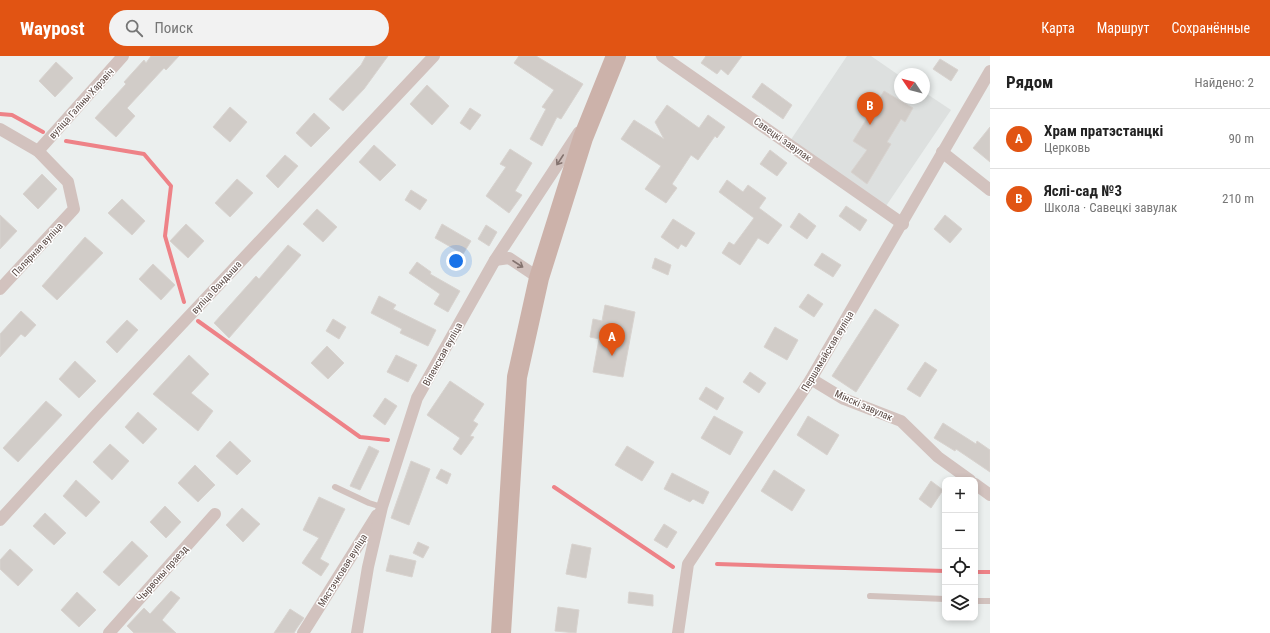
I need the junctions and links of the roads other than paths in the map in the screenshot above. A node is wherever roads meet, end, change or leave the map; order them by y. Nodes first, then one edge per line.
1 (124, 56) edge
2 (434, 56) edge
3 (616, 56) edge
4 (662, 56) edge
5 (990, 71) edge
6 (597, 104) junction
7 (0, 129) edge
8 (38, 151) junction
9 (942, 152) junction
10 (990, 190) edge
11 (903, 224) junction
12 (495, 260) junction
13 (539, 278) junction
14 (0, 289) edge
15 (811, 379) junction
16 (966, 477) edge
17 (978, 486) edge
18 (335, 487) dead end
19 (990, 495) edge
20 (382, 507) junction
21 (215, 514) dead end
22 (0, 520) edge
23 (348, 559) junction
24 (368, 567) junction
25 (870, 596) dead end
26 (942, 599) edge
27 (978, 601) edge
28 (990, 601) edge
29 (109, 633) edge
30 (303, 633) edge
31 (357, 633) edge
32 (501, 633) edge
33 (678, 633) edge

1 - 8 street, вуліца Галіны Харэвіч
2 - 22 street, вуліца Вандыша
3 - 6 main road, Віленская вуліца
4 - 11 street, Савецкі завулак
5 - 9 street, Першамайская вуліца
6 -> 12 street, Віленская вуліца
6 - 13 main road, Віленская вуліца
7 - 8 street
8 - 14 street, Палярная вуліца
9 - 10 street
9 - 11 street, Першамайская вуліца
11 - 15 street, Першамайская вуліца
12 -> 13 street
12 - 20 street, Віленская вуліца
13 - 32 main road, Віленская вуліца
15 - 16 street, Мінскі завулак
15 - 33 street, Першамайская вуліца
17 - 19 street
18 - 20 lane
20 - 23 street, Мястэчковая вуліца
20 - 24 street, Віленская вуліца
21 - 29 street, Чырвоны праезд
23 - 24 street
23 - 30 street, Мястэчковая вуліца
24 - 31 street, Віленская вуліца
25 - 26 lane
27 - 28 lane

